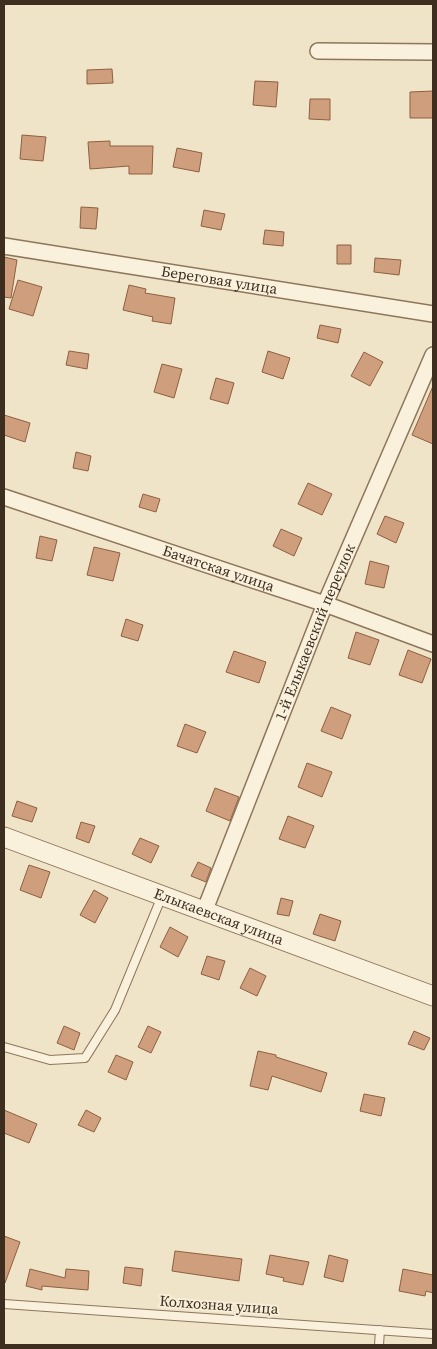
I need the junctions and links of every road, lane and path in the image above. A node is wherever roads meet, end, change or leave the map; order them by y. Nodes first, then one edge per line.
1 (318, 51) dead end
2 (433, 52) edge
3 (4, 246) edge
4 (433, 314) edge
5 (433, 355) edge
6 (4, 497) edge
7 (325, 604) junction
8 (433, 644) edge
9 (4, 837) edge
10 (163, 895) junction
11 (204, 912) junction
12 (433, 996) edge
13 (4, 1047) edge
14 (4, 1304) edge
15 (380, 1330) junction
16 (433, 1334) edge
17 (378, 1345) edge

1 - 2 street
3 - 4 street, Береговая улица
5 - 7 street, 1-й Елыкаевский переулок
6 - 7 street, Бачатская улица
7 - 8 street, Бачатская улица
7 - 11 street, 1-й Елыкаевский переулок
9 - 10 street, Елыкаевская улица
10 - 11 street, Елыкаевская улица
10 - 13 lane
11 - 12 street, Елыкаевская улица
14 - 15 lane, Колхозная улица
15 - 16 lane, Колхозная улица
15 - 17 lane

